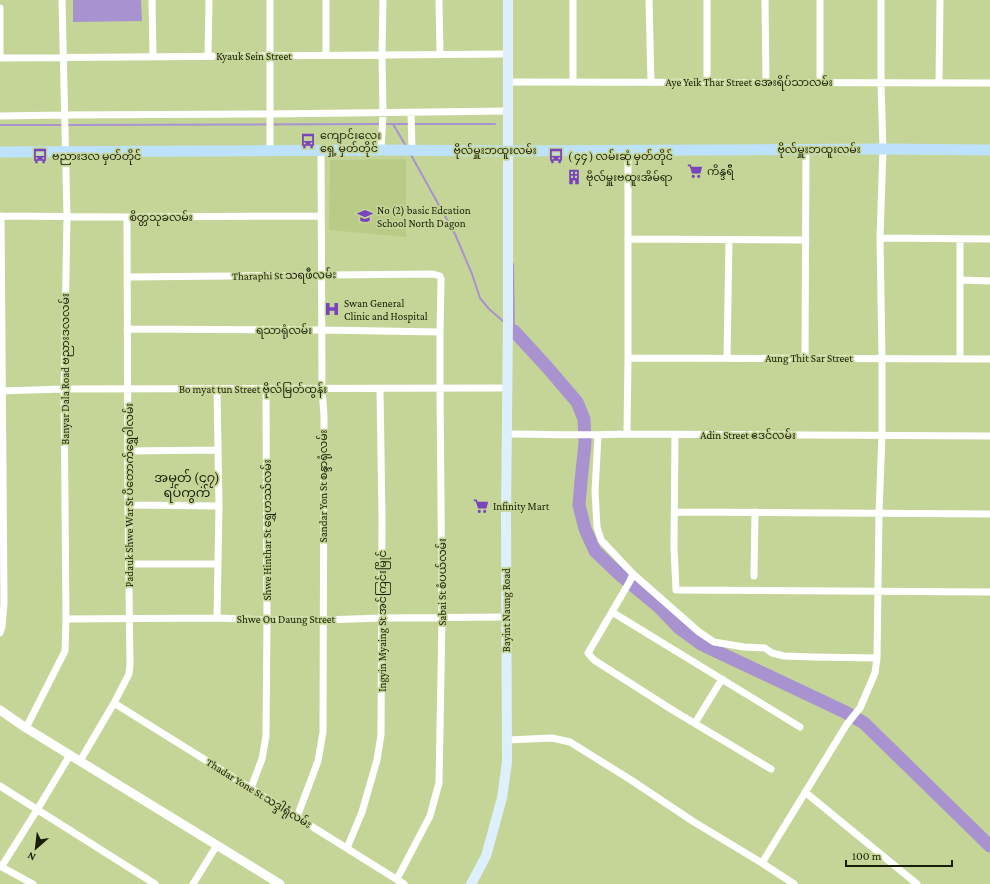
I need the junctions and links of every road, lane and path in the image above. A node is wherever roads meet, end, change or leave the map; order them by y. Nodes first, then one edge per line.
1 (62, 0) edge
2 (152, 0) edge
3 (209, 0) edge
4 (270, 0) edge
5 (326, 0) edge
6 (383, 0) edge
7 (439, 0) edge
8 (508, 0) edge
9 (573, 0) edge
10 (649, 0) edge
11 (707, 0) edge
12 (765, 0) edge
13 (820, 0) edge
14 (881, 0) edge
15 (940, 0) edge
16 (0, 8) edge
17 (440, 54) junction
18 (508, 54) junction
19 (326, 55) junction
20 (382, 55) junction
21 (208, 56) junction
22 (270, 56) junction
23 (63, 57) junction
24 (153, 57) junction
25 (0, 58) edge
26 (508, 82) junction
27 (573, 82) junction
28 (651, 82) junction
29 (707, 82) junction
30 (766, 82) junction
31 (820, 83) junction
32 (881, 83) junction
33 (939, 83) junction
34 (990, 83) edge
35 (507, 111) junction
36 (270, 114) junction
37 (64, 115) junction
38 (412, 115) junction
39 (0, 116) edge
40 (382, 116) junction
41 (412, 145) junction
42 (806, 149) junction
43 (883, 149) junction
44 (270, 150) junction
45 (321, 150) junction
46 (381, 150) junction
47 (628, 150) junction
48 (990, 150) edge
49 (507, 151) junction
50 (0, 152) edge
51 (65, 152) junction
52 (0, 216) edge
53 (67, 216) junction
54 (321, 216) junction
55 (127, 217) junction
56 (880, 238) junction
57 (960, 239) junction
58 (990, 239) edge
59 (628, 240) junction
60 (729, 240) junction
61 (806, 240) junction
62 (321, 274) junction
63 (440, 276) joint
64 (127, 277) junction
65 (960, 280) junction
66 (990, 281) edge
67 (127, 329) junction
68 (322, 330) junction
69 (440, 332) junction
70 (628, 358) junction
71 (727, 358) junction
72 (805, 358) junction
73 (882, 358) junction
74 (960, 359) junction
75 (990, 359) edge
76 (440, 388) junction
77 (507, 388) junction
78 (64, 389) junction
79 (128, 389) junction
80 (217, 389) junction
81 (266, 389) junction
82 (322, 389) junction
83 (380, 389) junction
84 (1, 391) edge
85 (507, 434) junction
86 (627, 434) junction
87 (675, 434) junction
88 (594, 435) junction
89 (882, 435) junction
90 (990, 436) edge
91 (218, 450) junction
92 (128, 451) junction
93 (128, 506) junction
94 (219, 506) junction
95 (675, 512) junction
96 (755, 512) junction
97 (879, 513) junction
98 (990, 514) edge
99 (129, 564) junction
100 (218, 564) junction
101 (754, 576) dead end
102 (631, 578) junction
103 (879, 591) junction
104 (990, 592) edge
105 (612, 612) junction
106 (506, 617) junction
107 (217, 618) junction
108 (382, 618) junction
109 (442, 618) junction
110 (66, 619) junction
111 (130, 619) junction
112 (267, 620) junction
113 (323, 620) junction
114 (1, 629) edge
115 (877, 658) junction
116 (722, 679) junction
117 (114, 703) junction
118 (0, 710) edge
119 (695, 723) junction
120 (800, 727) dead end
121 (26, 728) junction
122 (507, 740) junction
123 (70, 755) junction
124 (80, 761) junction
125 (771, 769) dead end
126 (0, 786) edge
127 (251, 788) junction
128 (805, 792) junction
129 (37, 810) junction
130 (297, 818) junction
131 (217, 845) junction
132 (347, 848) junction
133 (762, 863) junction
134 (1, 866) edge
135 (397, 880) junction
136 (32, 884) edge
137 (155, 884) edge
138 (193, 884) edge
139 (280, 884) edge
140 (404, 884) edge
141 (471, 884) edge
142 (794, 884) edge
143 (917, 884) edge

1 - 23 street, Banyar Dala Road ဗညားဒလလမ်း
2 - 24 street
3 - 21 street
4 - 22 street
5 - 19 street
6 - 20 street
7 - 17 street
8 - 18 main road, Bayint Naung Road
9 - 27 street
10 - 28 street
11 - 29 street
12 - 30 street
13 - 31 street
14 - 32 street
15 - 33 street
16 - 25 street
17 - 18 street, Kyauk Sein Street
17 - 20 street, Kyauk Sein Street
18 - 26 main road, Bayint Naung Road
19 - 20 street, Kyauk Sein Street
19 - 22 street, Kyauk Sein Street
20 - 40 street
21 - 22 street, Kyauk Sein Street
21 - 24 street, Kyauk Sein Street
22 - 36 street
23 - 24 street, Kyauk Sein Street
23 - 25 street, Kyauk Sein Street
23 - 37 street, Banyar Dala Road ဗညားဒလလမ်း
26 - 27 street, Aye Yeik Thar Street အေးရိပ်သာလမ်း
26 - 35 main road, Bayint Naung Road
27 - 28 street, Aye Yeik Thar Street အေးရိပ်သာလမ်း
28 - 29 street, Aye Yeik Thar Street အေးရိပ်သာလမ်း
29 - 30 street, Aye Yeik Thar Street အေးရိပ်သာလမ်း
30 - 31 street, Aye Yeik Thar Street အေးရိပ်သာလမ်း
31 - 32 street, Aye Yeik Thar Street အေးရိပ်သာလမ်း
32 - 33 street, Aye Yeik Thar Street အေးရိပ်သာလမ်း
32 - 43 street
33 - 34 street, Aye Yeik Thar Street အေးရိပ်သာလမ်း
35 - 38 street
35 - 49 main road, Bayint Naung Road
36 - 37 street
36 - 40 street
36 - 44 street
37 - 39 street
37 - 51 street, Banyar Dala Road ဗညားဒလလမ်း
38 - 40 street
38 - 41 street
40 - 46 street
41 - 46 main road, ဗိုလ်မှူးဘထူးလမ်း
41 - 49 main road, ဗိုလ်မှူးဘထူးလမ်း
42 - 43 main road, ဗိုလ်မှူးဘထူးလမ်း
42 - 47 main road, ဗိုလ်မှူးဘထူးလမ်း
42 - 61 street
43 - 48 main road, ဗိုလ်မှူးဘထူးလမ်း
43 - 56 street
44 - 45 main road, ဗိုလ်မှူးဘထူးလမ်း
44 - 51 main road, ဗိုလ်မှူးဘထူးလမ်း
45 - 46 main road, ဗိုလ်မှူးဘထူးလမ်း
45 - 54 street, Sandar Yon St စန္ဒာရုံလမ်း
47 - 49 main road, ဗိုလ်မှူးဘထူးလမ်း
47 - 59 street
49 - 77 main road, Bayint Naung Road
50 - 51 main road, ဗိုလ်မှူးဘထူးလမ်း
51 - 53 street, Banyar Dala Road ဗညားဒလလမ်း
52 - 53 street, စိတ္တသုခလမ်း
52 - 84 street
53 - 55 street, စိတ္တသုခလမ်း
53 - 78 street, Banyar Dala Road ဗညားဒလလမ်း
54 - 55 street, စိတ္တသုခလမ်း
54 - 62 street, Sandar Yon St စန္ဒာရုံလမ်း
55 - 64 street, Padauk Shwe War St ပိတောက်ရွှေဝါလမ်း
56 - 57 street
56 - 73 street
57 - 58 street
57 - 65 street
59 - 60 street
59 - 70 street
60 - 61 street
60 - 71 street
61 - 72 street
62 - 63 street, Tharaphi St သရဖီလမ်း
62 - 64 street, Tharaphi St သရဖီလမ်း
62 - 68 street, Sandar Yon St စန္ဒာရုံလမ်း
63 - 69 street, Sabai St စံပယ်လမ်း
64 - 67 street, Padauk Shwe War St ပိတောက်ရွှေဝါလမ်း
65 - 66 street
65 - 74 street
67 - 68 street, ရသာရုံလမ်း
67 - 79 street, Padauk Shwe War St ပိတောက်ရွှေဝါလမ်း
68 - 69 street, ရသာရုံလမ်း
68 - 82 street, Sandar Yon St စန္ဒာရုံလမ်း
69 - 76 street, Sabai St စံပယ်လမ်း
70 - 71 street, Aung Thit Sar Street
70 - 86 street
71 - 72 street, Aung Thit Sar Street
72 - 73 street, Aung Thit Sar Street
73 - 74 street, Aung Thit Sar Street
73 - 89 street
74 - 75 street, Aung Thit Sar Street
76 - 77 street, Bo myat tun Street ဗိုလ်မြတ်ထွန်း
76 - 83 street, Bo myat tun Street ဗိုလ်မြတ်ထွန်း
76 - 109 street, Sabai St စံပယ်လမ်း
77 - 85 main road, Bayint Naung Road
78 - 79 street, Bo myat tun Street ဗိုလ်မြတ်ထွန်း
78 - 84 street, Bo myat tun Street ဗိုလ်မြတ်ထွန်း
78 - 110 street, Banyar Dala Road ဗညားဒလလမ်း
79 - 80 street, Bo myat tun Street ဗိုလ်မြတ်ထွန်း
79 - 92 street, Padauk Shwe War St ပိတောက်ရွှေဝါလမ်း
80 - 81 street, Bo myat tun Street ဗိုလ်မြတ်ထွန်း
80 - 91 street
81 - 82 street, Bo myat tun Street ဗိုလ်မြတ်ထွန်း
81 - 112 street, Shwe Hinthar St ရွှေဟဿ်လမ်း
82 - 83 street, Bo myat tun Street ဗိုလ်မြတ်ထွန်း
82 - 113 street, Sandar Yon St စန္ဒာရုံလမ်း
83 - 108 street, Ingyin Myaing St အင်ကြင်းမြိုင်
84 - 114 street
85 - 88 street, Adin Street ဧဒင်လမ်း
85 - 106 main road, Bayint Naung Road
86 - 87 street, Adin Street ဧဒင်လမ်း
86 - 88 street, Adin Street ဧဒင်လမ်း
87 - 89 street, Adin Street ဧဒင်လမ်း
87 - 95 street
88 - 102 street
89 - 90 street, Adin Street ဧဒင်လမ်း
89 - 97 street
91 - 92 street
91 - 94 street
92 - 93 street, Padauk Shwe War St ပိတောက်ရွှေဝါလမ်း
93 - 94 street
93 - 99 street, Padauk Shwe War St ပိတောက်ရွှေဝါလမ်း
94 - 100 street
95 - 96 street
95 - 103 street
96 - 97 street
96 - 101 street
97 - 98 street
97 - 103 street
99 - 100 street
99 - 111 street, Padauk Shwe War St ပိတောက်ရွှေဝါလမ်း
100 - 107 street
102 - 105 street
102 - 115 street
103 - 104 street
103 - 115 street
105 - 116 street
105 - 119 street
106 - 109 street, Shwe Ou Daung Street
106 - 122 main road, Bayint Naung Road
107 - 111 street, Shwe Ou Daung Street
107 - 112 street, Shwe Ou Daung Street
108 - 109 street, Shwe Ou Daung Street
108 - 113 street, Shwe Ou Daung Street
108 - 132 street, Ingyin Myaing St အင်ကြင်းမြိုင်
109 - 135 street, Sabai St စံပယ်လမ်း
110 - 111 street, Shwe Ou Daung Street
110 - 121 street, Banyar Dala Road ဗညားဒလလမ်း
111 - 117 street, Padauk Shwe War St ပိတောက်ရွှေဝါလမ်း
112 - 113 street, Shwe Ou Daung Street
112 - 127 street, Shwe Hinthar St ရွှေဟဿ်လမ်း
113 - 130 street, Sandar Yon St စန္ဒာရုံလမ်း
115 - 128 street
116 - 119 street
116 - 120 street
117 - 124 street, Padauk Shwe War St ပိတောက်ရွှေဝါလမ်း
117 - 127 street, Thadar Yone St သဒ္ဒါရုံလမ်း
118 - 121 street
119 - 125 street
121 - 123 street
122 - 133 street
122 - 141 main road, Bayint Naung Road
123 - 124 street
123 - 129 street
124 - 131 street
126 - 129 street
127 - 130 street, Thadar Yone St သဒ္ဒါရုံလမ်း
128 - 133 street
128 - 143 street
129 - 134 street
129 - 137 street
130 - 132 street, Thadar Yone St သဒ္ဒါရုံလမ်း
131 - 138 street
131 - 139 street
132 - 135 street, Thadar Yone St သဒ္ဒါရုံလမ်း
133 - 142 street
134 - 136 street
135 - 140 street, Thadar Yone St သဒ္ဒါရုံလမ်း

